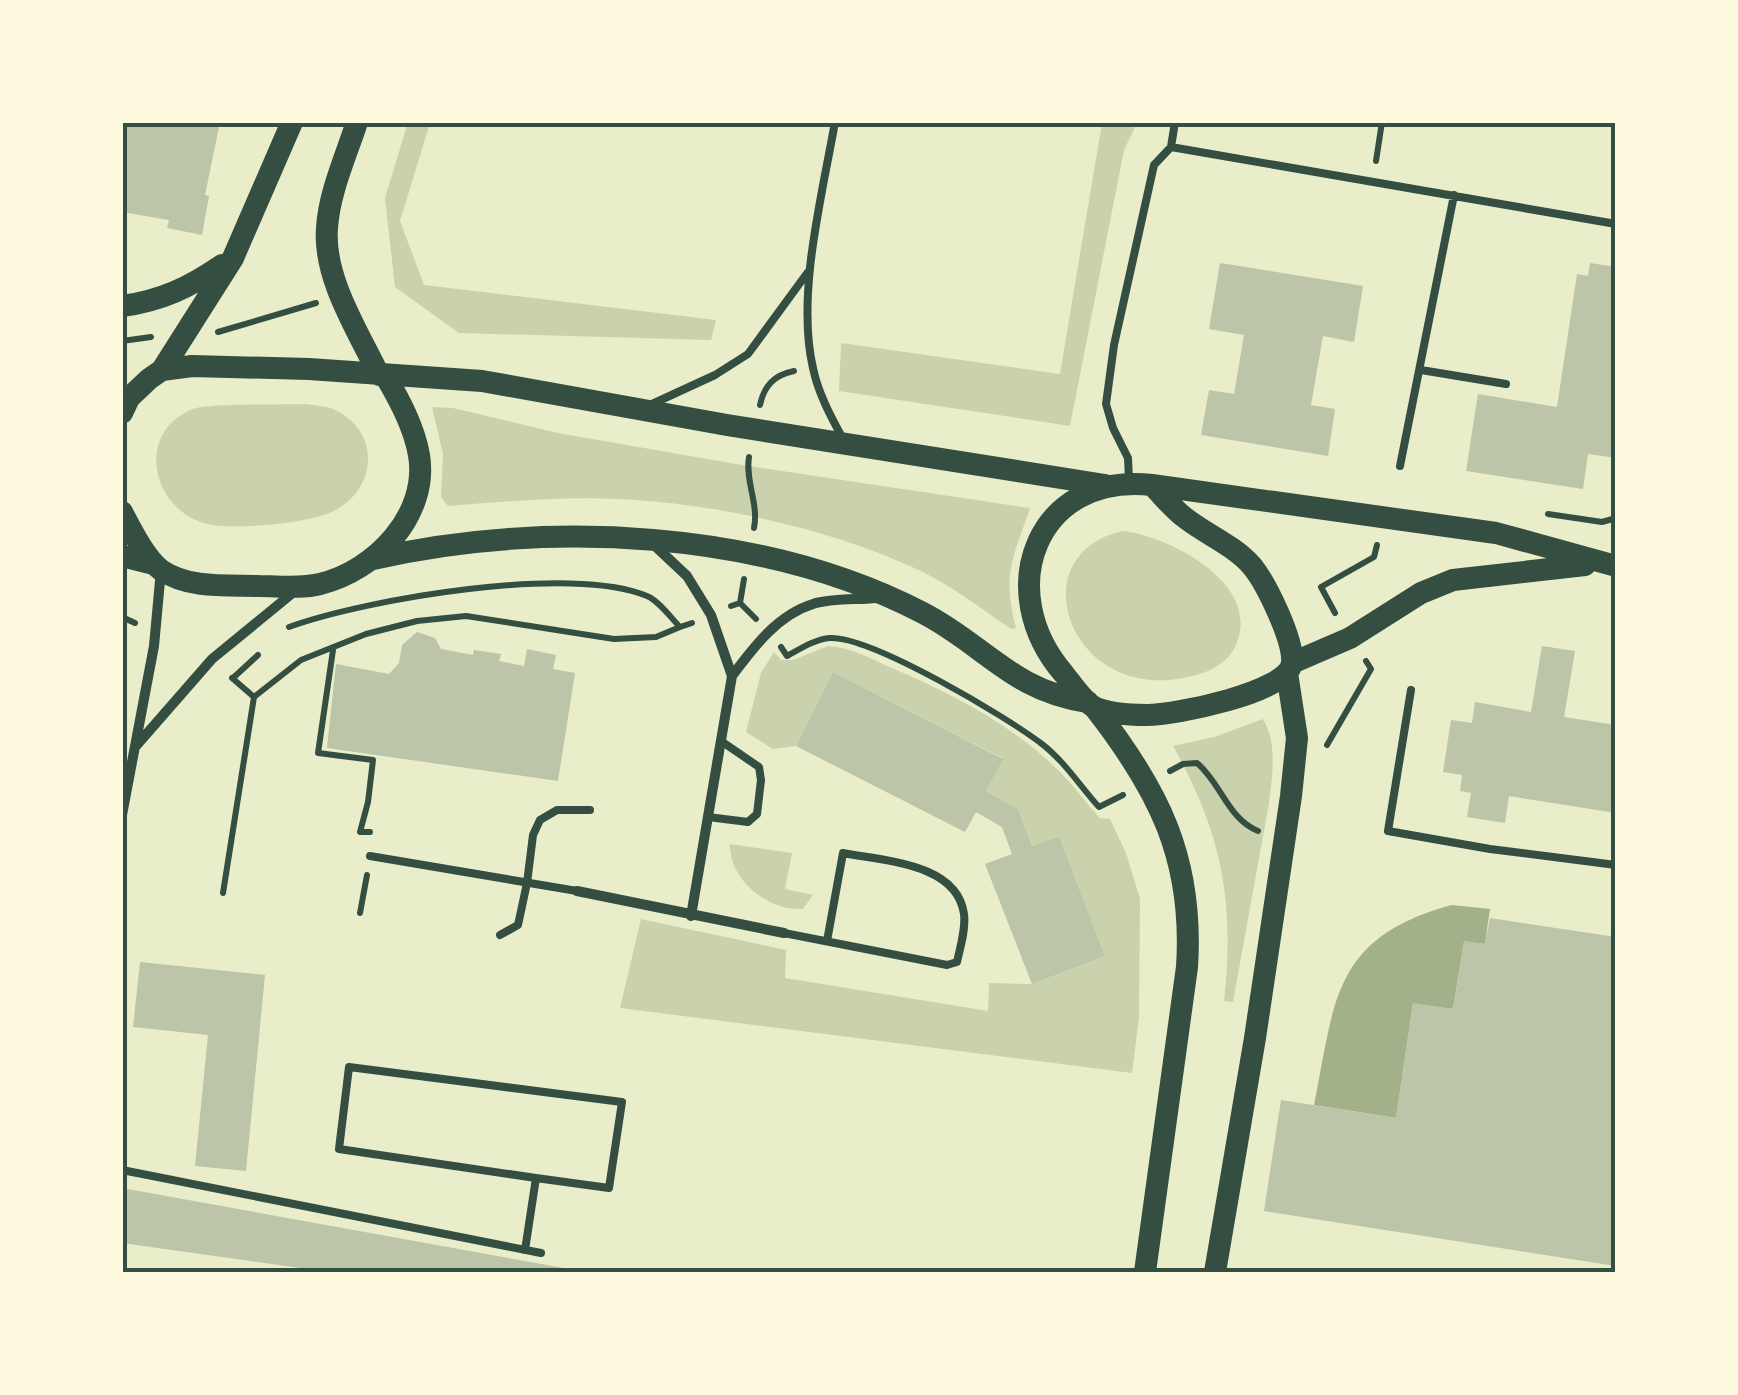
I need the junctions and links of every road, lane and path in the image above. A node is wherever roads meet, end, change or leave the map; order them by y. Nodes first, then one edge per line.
1 (292, 122) edge
2 (357, 122) edge
3 (835, 122) edge
4 (1175, 122) edge
5 (1382, 122) edge
6 (1171, 147) junction
7 (1372, 180) junction
8 (1454, 195) junction
9 (1616, 224) edge
10 (233, 258) junction
11 (808, 272) junction
12 (340, 293) junction
13 (122, 306) edge
14 (184, 333) junction
15 (122, 340) edge
16 (812, 367) junction
17 (1421, 370) junction
18 (156, 374) junction
19 (383, 376) junction
20 (122, 377) edge
21 (1506, 384) dead end
22 (641, 409) junction
23 (122, 413) edge
24 (754, 429) junction
25 (846, 443) junction
26 (1400, 466) dead end
27 (1141, 483) junction
28 (1105, 485) junction
29 (122, 512) edge
30 (1385, 516) junction
31 (651, 542) junction
32 (749, 555) junction
33 (122, 556) edge
34 (373, 559) junction
35 (1610, 565) edge
36 (158, 567) junction
37 (300, 587) junction
38 (886, 597) junction
39 (740, 603) junction
40 (711, 615) junction
41 (680, 627) junction
42 (768, 631) junction
43 (1350, 638) junction
44 (276, 639) dead end
45 (333, 649) junction
46 (262, 652) dead end
47 (1289, 668) junction
48 (1371, 669) dead end
49 (732, 676) junction
50 (1411, 690) dead end
51 (254, 697) junction
52 (1091, 704) junction
53 (720, 741) junction
54 (135, 746) junction
55 (127, 760) edge
56 (1324, 764) dead end
57 (1148, 784) junction
58 (590, 810) dead end
59 (122, 815) edge
60 (708, 817) junction
61 (1284, 840) junction
62 (370, 856) junction
63 (1616, 865) edge
64 (528, 883) junction
65 (577, 891) joint
66 (223, 893) dead end
67 (360, 913) dead end
68 (690, 916) junction
69 (784, 933) joint
70 (500, 935) dead end
71 (827, 942) junction
72 (122, 1170) edge
73 (536, 1178) junction
74 (525, 1250) junction
75 (542, 1252) dead end
76 (1145, 1272) edge
77 (1215, 1272) edge

1 - 10 main road
2 - 12 main road
3 - 11 lane
4 - 6 lane
5 - 7 path
6 - 7 lane
6 - 27 lane
7 - 8 lane
8 - 9 lane
8 - 17 lane
10 - 13 main road
10 - 14 main road
11 - 16 lane
11 - 22 lane
12 - 14 path
12 - 19 main road
14 - 15 path
14 - 18 main road
16 - 24 path
16 - 25 lane
17 - 21 lane
17 - 26 lane
18 - 19 main road
18 - 20 main road
18 - 23 main road
19 - 22 main road
19 - 34 main road
22 - 24 main road
24 - 25 main road
24 - 32 path
25 - 28 main road
27 - 28 main road
27 - 30 main road
27 - 47 main road
28 - 52 main road
29 - 36 main road
30 - 35 main road
30 - 43 path
31 - 32 main road
31 - 34 main road
31 - 40 street
32 - 38 main road
32 - 39 path
33 - 36 main road
34 - 37 main road
35 - 43 main road
36 - 37 main road
36 - 54 street
37 - 54 street
38 - 42 street
38 - 52 main road
39 - 40 path
39 - 42 path
40 - 41 path
40 - 49 street
41 - 44 path
41 - 45 path
42 - 49 street
42 - 57 path
43 - 47 main road
45 - 51 path
45 - 62 path
46 - 51 path
47 - 52 main road
47 - 61 main road
48 - 56 path
49 - 53 street
50 - 63 lane
51 - 66 path
52 - 57 main road
53 - 60 street
53 - 60 lane
54 - 55 street
55 - 59 street
57 - 61 path
57 - 76 main road
58 - 64 lane
60 - 68 street
61 - 77 main road
62 - 64 lane
62 - 67 path
64 - 65 lane
64 - 70 lane
65 - 68 street
68 - 69 street
69 - 71 lane
71 - 71 lane
72 - 74 lane
73 - 73 lane
73 - 74 lane
74 - 75 lane

